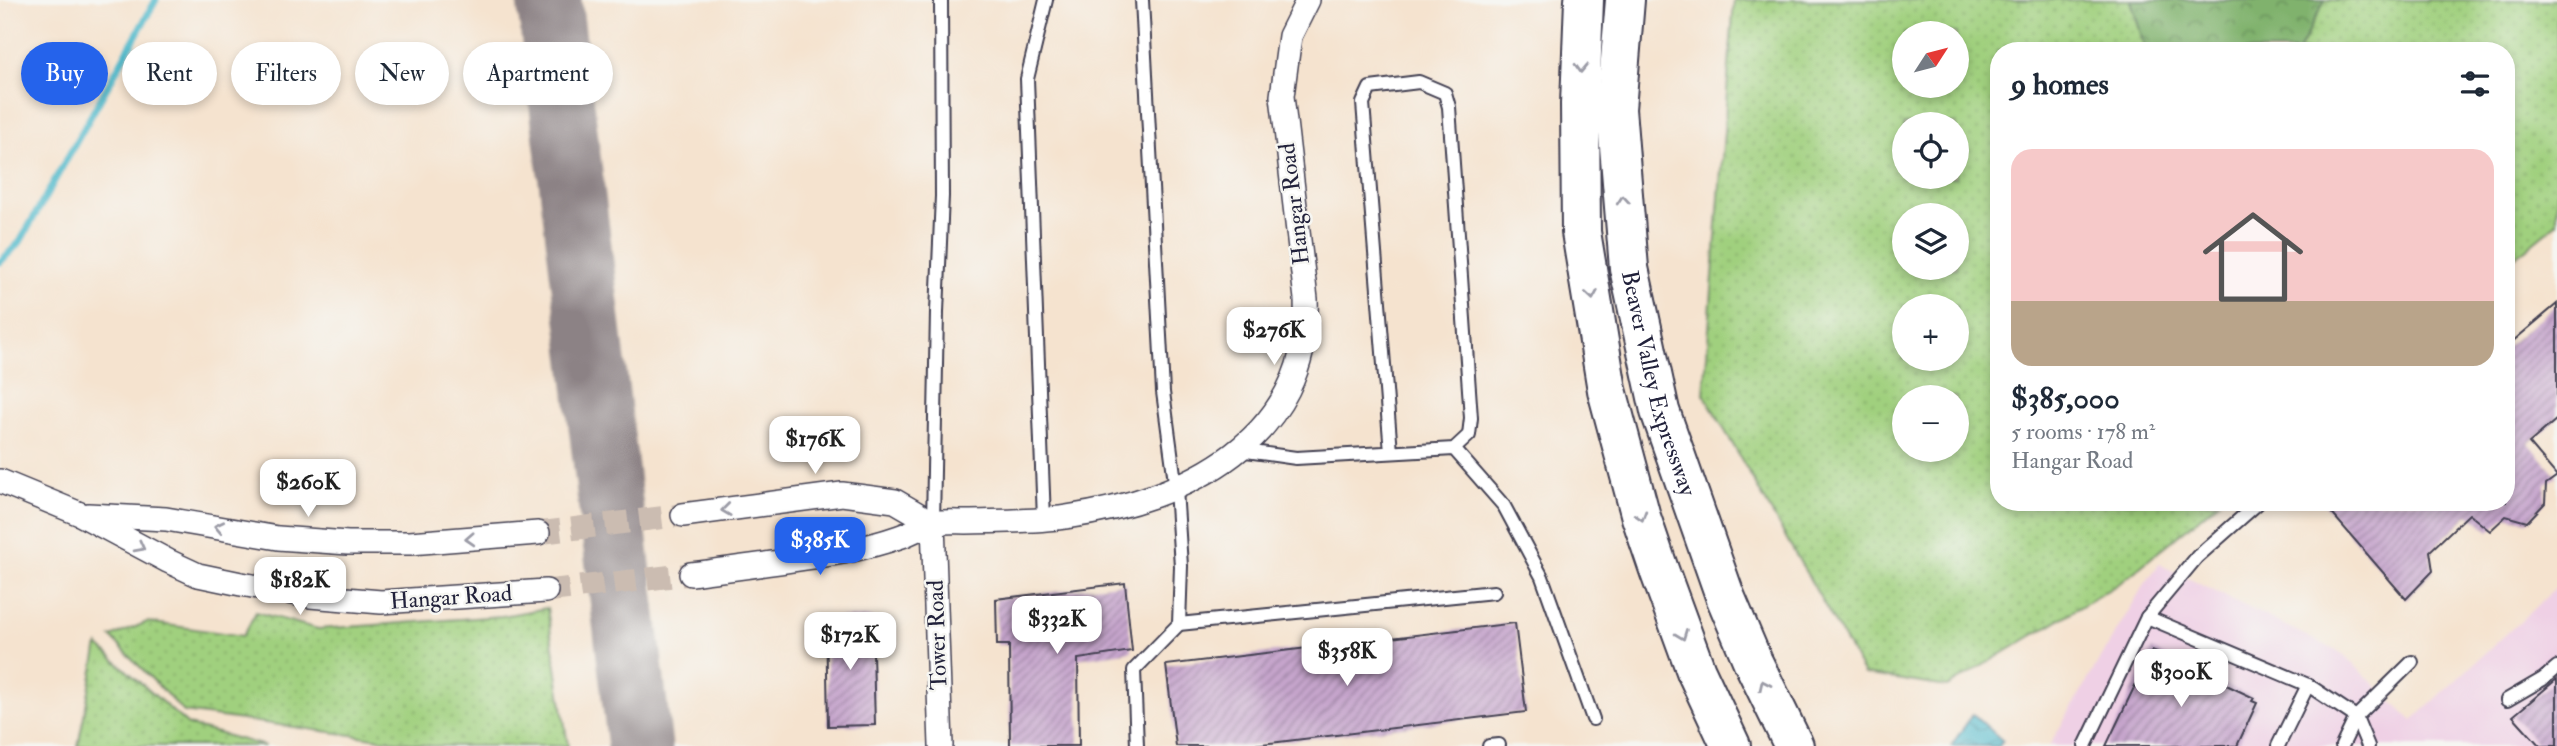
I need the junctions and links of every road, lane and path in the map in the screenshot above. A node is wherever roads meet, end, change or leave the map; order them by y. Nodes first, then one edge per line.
1 (941, 0) edge
2 (1046, 0) edge
3 (1142, 0) edge
4 (1308, 0) edge
5 (1584, 0) edge
6 (1625, 0) edge
7 (1454, 449) junction
8 (1239, 450) junction
9 (1391, 453) junction
10 (0, 481) edge
11 (1176, 489) junction
12 (2249, 511) edge
13 (80, 514) junction
14 (683, 515) tunnel mouth
15 (1044, 519) junction
16 (933, 523) junction
17 (538, 533) tunnel mouth
18 (691, 575) tunnel mouth
19 (546, 591) tunnel mouth
20 (1494, 592) dead end
21 (2147, 617) junction
22 (1179, 624) junction
23 (2412, 662) dead end
24 (2557, 667) edge
25 (2308, 685) junction
26 (2507, 700) dead end
27 (2356, 717) junction
28 (1593, 719) dead end
29 (941, 746) edge
30 (1138, 746) edge
31 (1731, 746) edge
32 (1794, 746) edge
33 (2085, 746) edge
34 (2278, 746) edge
35 (2342, 746) edge
36 (2368, 746) edge

1 - 16 lane
2 - 15 lane
3 - 11 lane
4 - 8 street, Hangar Road
5 -> 31 highway, Beaver Valley Expressway
32 -> 6 highway, Beaver Valley Expressway
7 - 9 lane
7 - 9 lane
7 - 28 lane
8 - 9 lane
8 - 11 street, Hangar Road
10 - 13 street, Hangar Road
11 - 15 street, Hangar Road
11 - 22 lane
12 - 21 lane
17 -> 13 street, Hangar Road
13 -> 19 street, Hangar Road
16 -> 14 street
15 - 16 street, Hangar Road
16 - 18 street, Hangar Road
16 - 29 street, Tower Road
20 - 22 lane
21 - 25 lane
21 - 33 lane
22 - 30 lane
23 - 27 lane
24 - 26 lane
25 - 27 lane
25 - 34 lane
27 - 35 lane
27 - 36 lane

